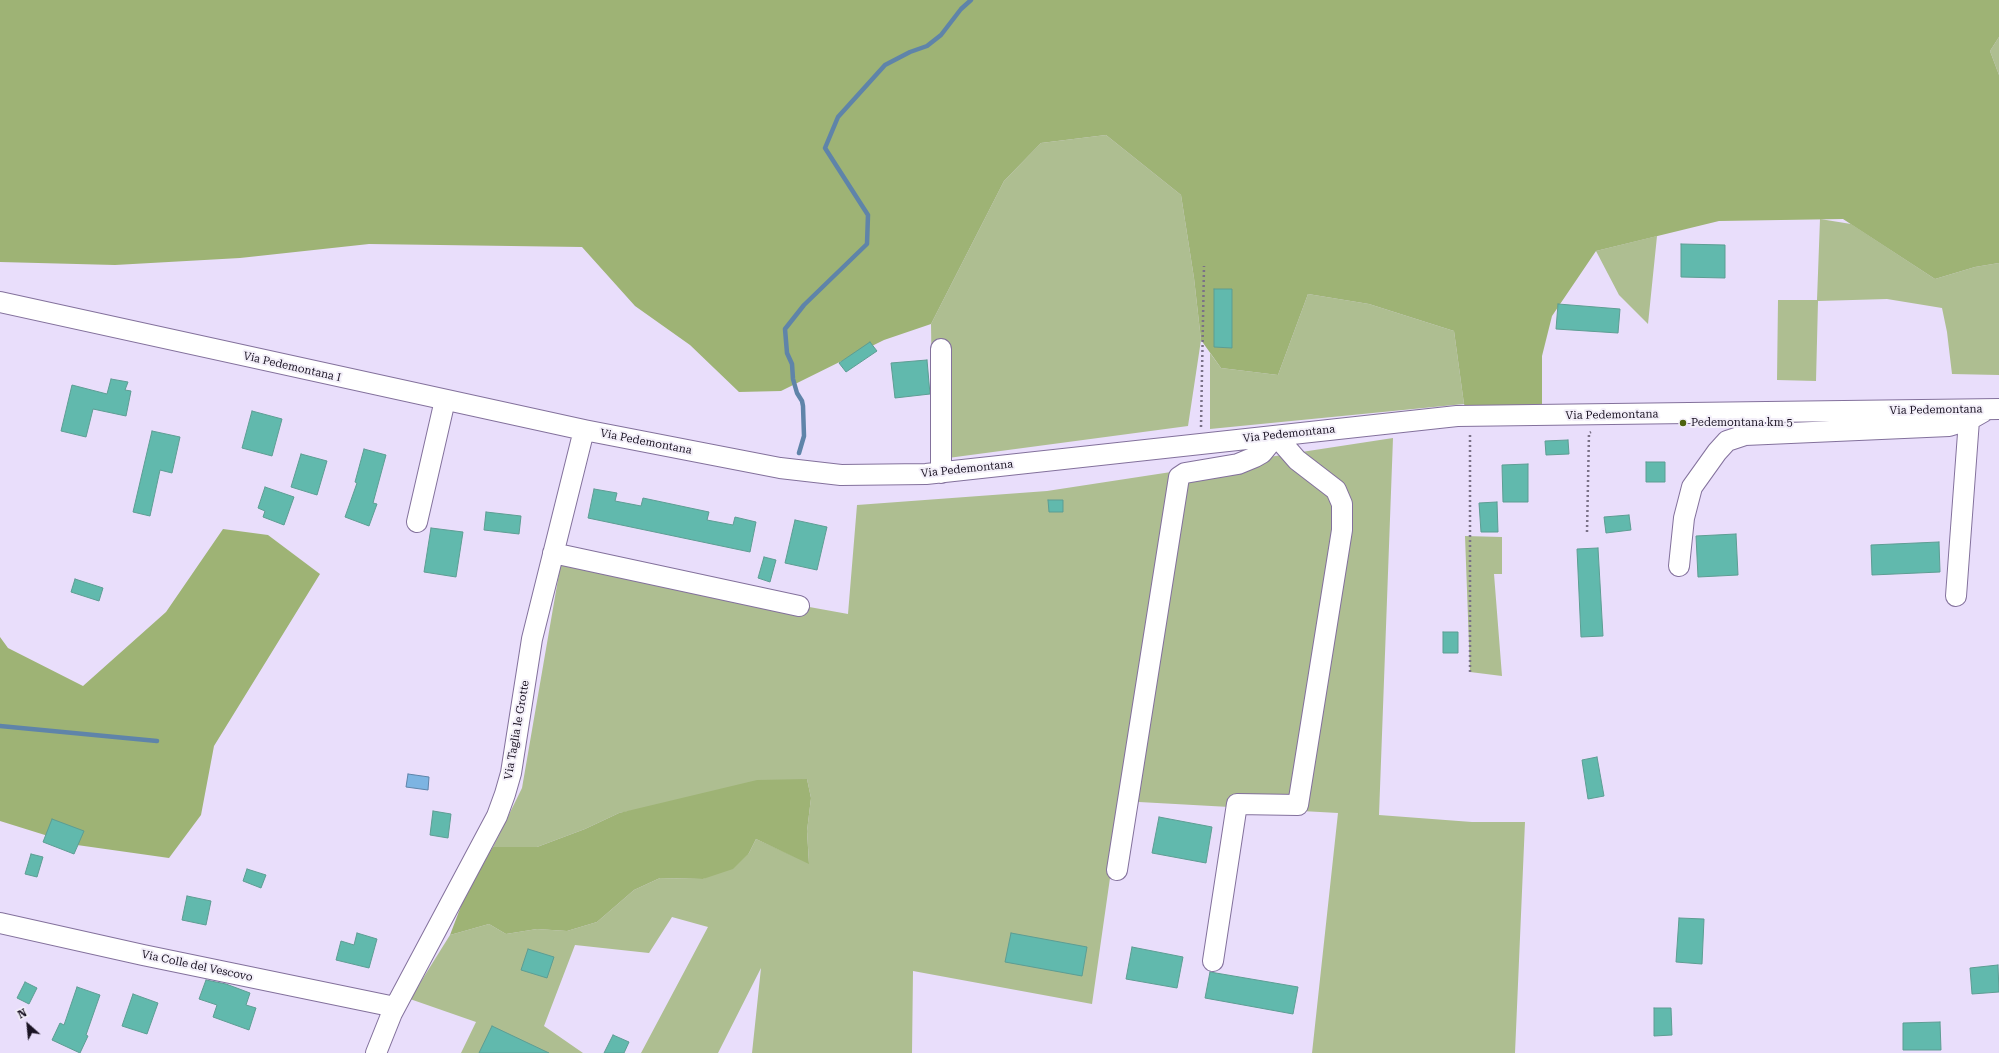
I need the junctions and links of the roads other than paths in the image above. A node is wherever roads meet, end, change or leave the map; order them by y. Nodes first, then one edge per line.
1 (0, 302) edge
2 (941, 349) dead end
3 (445, 400) junction
4 (1994, 409) edge
5 (1969, 420) junction
6 (584, 430) junction
7 (1276, 436) junction
8 (941, 473) junction
9 (417, 522) dead end
10 (553, 553) junction
11 (1679, 566) dead end
12 (1956, 596) dead end
13 (799, 606) dead end
14 (1116, 870) dead end
15 (0, 923) edge
16 (1213, 961) dead end
17 (395, 1006) junction
18 (376, 1053) edge

1 - 3 street, Via Pedemontana I
2 - 8 street
3 - 6 street, Via Pedemontana I
3 - 9 street
4 - 5 street
4 - 7 street, Via Pedemontana
5 - 11 street
5 - 12 street
6 - 8 street, Via Pedemontana
6 - 10 street, Via Taglia le Grotte
7 - 8 street, Via Pedemontana
7 - 14 street
7 - 16 street
10 - 13 street
10 - 17 street, Via Taglia le Grotte
15 - 17 street, Via Colle del Vescovo
17 - 18 street, Via Taglia le Grotte

